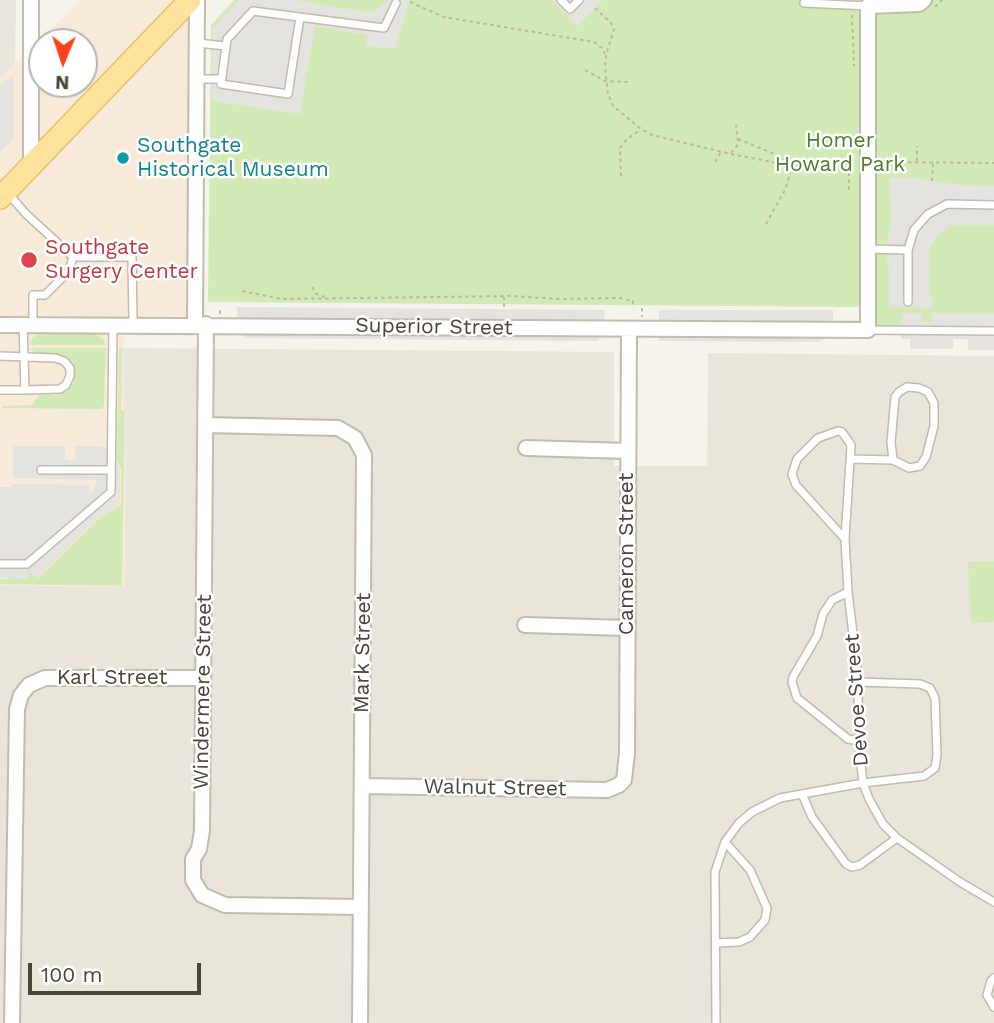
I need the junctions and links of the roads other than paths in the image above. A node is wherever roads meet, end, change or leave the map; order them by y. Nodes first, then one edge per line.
1 (31, 0) edge
2 (190, 0) edge
3 (197, 0) edge
4 (561, 0) edge
5 (579, 0) edge
6 (924, 0) edge
7 (396, 3) dead end
8 (804, 3) dead end
9 (868, 6) junction
10 (300, 17) junction
11 (197, 43) junction
12 (226, 47) junction
13 (197, 79) junction
14 (221, 79) junction
15 (31, 166) junction
16 (3, 195) edge
17 (994, 205) edge
18 (868, 249) junction
19 (908, 250) junction
20 (74, 257) junction
21 (908, 302) dead end
22 (113, 324) junction
23 (132, 324) junction
24 (200, 324) junction
25 (0, 325) edge
26 (636, 325) junction
27 (28, 326) junction
28 (868, 330) junction
29 (994, 331) edge
30 (0, 356) edge
31 (23, 356) junction
32 (0, 390) edge
33 (25, 390) junction
34 (205, 425) junction
35 (526, 449) dead end
36 (628, 451) junction
37 (851, 459) junction
38 (893, 460) junction
39 (41, 470) dead end
40 (111, 470) junction
41 (845, 539) junction
42 (0, 564) edge
43 (848, 592) junction
44 (525, 625) dead end
45 (627, 628) junction
46 (203, 678) junction
47 (858, 682) junction
48 (859, 741) junction
49 (624, 780) joint
50 (863, 783) junction
51 (362, 786) junction
52 (802, 794) junction
53 (897, 838) junction
54 (725, 842) junction
55 (994, 902) edge
56 (361, 906) junction
57 (6, 919) edge
58 (716, 943) junction
59 (994, 978) edge
60 (994, 1007) edge
61 (12, 1023) edge
62 (360, 1023) edge
63 (716, 1023) edge

1 - 15 street
2 - 15 main road
3 - 11 street, Windermere Street
4 - 5 lane
6 - 9 street
7 - 10 lane
8 - 9 lane
9 - 18 street
10 - 12 lane
10 - 14 lane
11 - 12 lane
11 - 13 street, Windermere Street
12 - 14 lane
13 - 14 lane
13 - 24 street, Windermere Street
15 - 16 main road
16 - 20 lane
17 - 19 lane
18 - 19 lane
18 - 28 street
19 - 21 lane
20 - 23 lane
20 - 27 lane
22 - 23 street, Superior Street
22 - 27 street, Superior Street
22 - 40 lane
23 - 24 street, Superior Street
24 - 26 street, Superior Street
24 - 34 street, Windermere Street
25 - 27 street, Superior Street
26 - 28 street, Superior Street
26 - 36 street, Cameron Street
27 - 31 lane
28 - 29 lane
30 - 31 lane
31 - 33 lane
31 - 33 lane
32 - 33 lane
34 - 46 street, Windermere Street
34 - 51 street, Mark Street
35 - 36 street
36 - 45 street, Cameron Street
37 - 38 lane
37 - 41 lane, Devoe Street
37 - 41 lane, Devoe Street
38 - 38 lane
39 - 40 lane
40 - 42 lane
41 - 43 lane, Devoe Street
43 - 47 lane, Devoe Street
43 - 48 lane
44 - 45 street
45 - 49 street, Cameron Street
46 - 56 street, Windermere Street
46 - 57 street, Karl Street
47 - 48 lane, Devoe Street
47 - 50 lane
48 - 50 lane, Devoe Street
49 - 51 street, Walnut Street
50 - 52 lane
50 - 53 lane, Devoe Street
51 - 56 street, Mark Street
52 - 53 lane
52 - 54 lane
53 - 55 lane, Devoe Street
54 - 58 lane
54 - 58 lane
56 - 62 street, Mark Street
57 - 61 street, Karl Street
58 - 63 lane
59 - 60 lane

